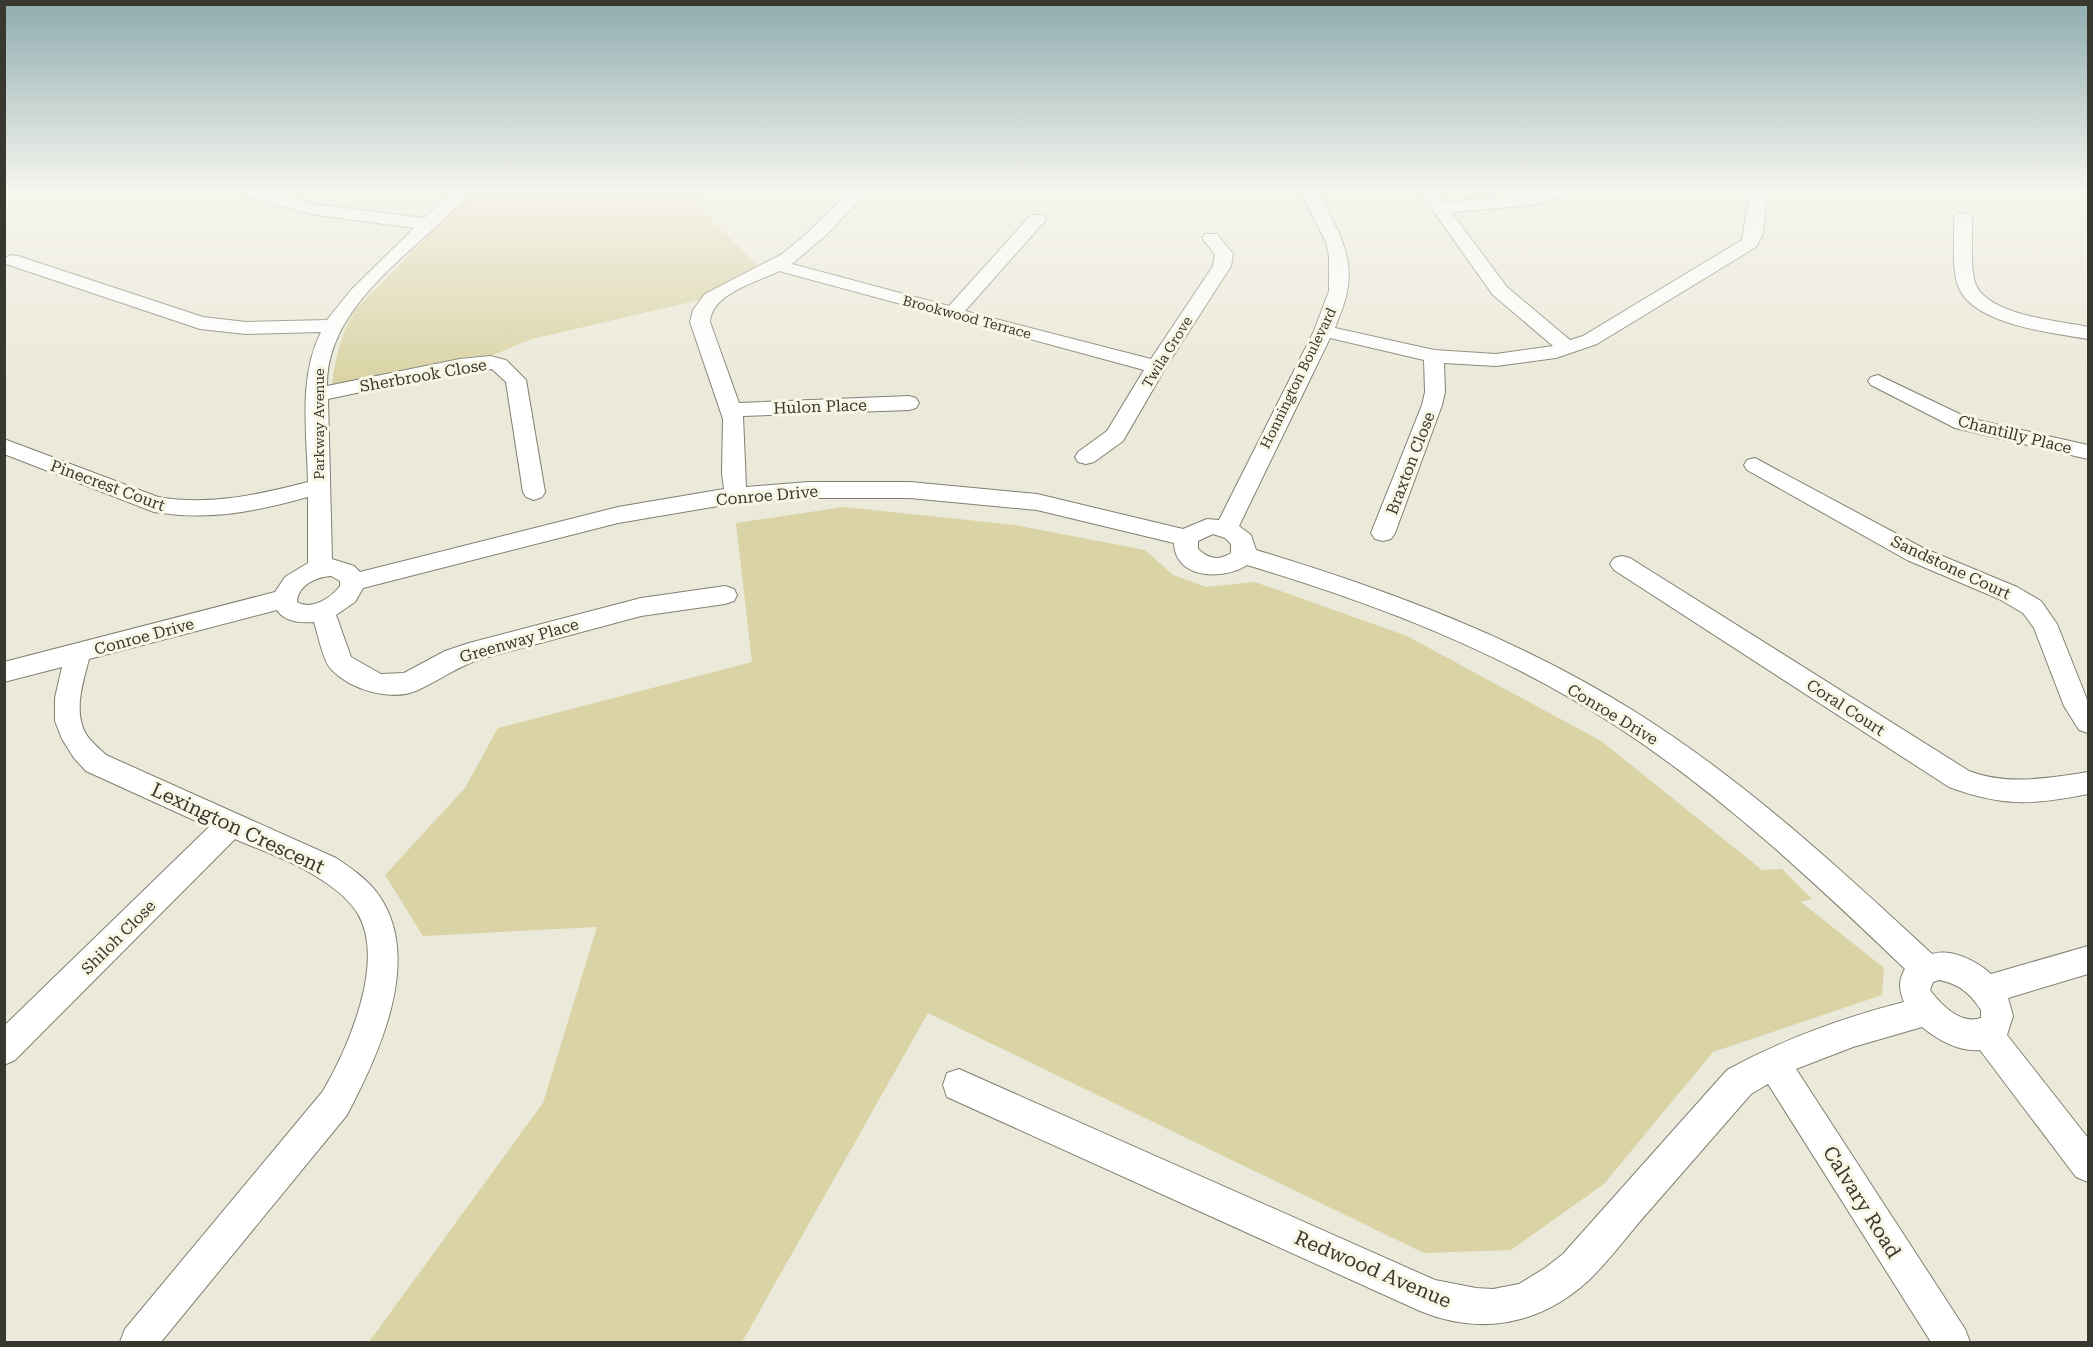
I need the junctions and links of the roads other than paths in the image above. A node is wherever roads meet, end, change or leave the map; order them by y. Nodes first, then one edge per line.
1 (397, 254) edge
2 (791, 254) edge
3 (1005, 254) edge
4 (1224, 254) edge
5 (1338, 254) edge
6 (1473, 254) edge
7 (1732, 254) edge
8 (1966, 254) edge
9 (12, 260) dead end
10 (778, 264) junction
11 (952, 313) junction
12 (333, 326) junction
13 (1324, 331) junction
14 (2088, 333) edge
15 (1567, 348) junction
16 (1434, 356) junction
17 (1156, 367) junction
18 (1878, 381) dead end
19 (317, 395) junction
20 (909, 404) dead end
21 (731, 411) junction
22 (4, 446) edge
23 (2088, 452) edge
24 (1086, 457) dead end
25 (1755, 465) dead end
26 (319, 487) junction
27 (534, 492) dead end
28 (736, 495) junction
29 (1226, 528) junction
30 (1383, 533) dead end
31 (1187, 538) junction
32 (1243, 555) junction
33 (1622, 564) dead end
34 (320, 568) junction
35 (353, 582) junction
36 (726, 595) dead end
37 (284, 599) junction
38 (323, 612) junction
39 (78, 653) junction
40 (4, 672) edge
41 (2088, 723) edge
42 (2088, 783) edge
43 (231, 824) junction
44 (2088, 960) edge
45 (1926, 968) junction
46 (1986, 990) junction
47 (1926, 1011) junction
48 (1986, 1033) junction
49 (4, 1049) edge
50 (1773, 1062) junction
51 (960, 1085) dead end
52 (2088, 1165) edge
53 (138, 1342) edge
54 (1952, 1342) edge

1 - 12 street, Parkway Avenue
2 - 10 street
3 - 11 street
4 - 17 street, Twila Grove
5 - 13 street, Honnington Boulevard
6 - 15 street
7 - 15 street
8 - 14 street
9 - 12 street
10 - 11 street, Brookwood Terrace
10 - 21 street
11 - 17 street, Brookwood Terrace
12 - 19 street, Parkway Avenue
13 - 16 street
13 - 29 street, Honnington Boulevard
15 - 16 street
16 - 30 street, Braxton Close
17 - 24 street, Twila Grove
18 - 23 street, Chantilly Place
19 - 26 street, Parkway Avenue
19 - 27 street, Sherbrook Close
20 - 21 street, Hulon Place
21 - 28 street
22 - 26 street, Pinecrest Court
25 - 41 street, Sandstone Court
26 - 34 street, Parkway Avenue
28 - 31 street, Conroe Drive
28 - 35 street, Conroe Drive
29 - 31 street
29 - 32 street
31 - 32 street
32 - 45 street, Conroe Drive
33 - 42 street, Coral Court
34 - 35 street
34 - 37 street
35 - 38 street
36 - 38 street, Greenway Place
37 - 38 street
37 - 39 street, Conroe Drive
39 - 40 street, Conroe Drive
39 - 43 street, Lexington Crescent
43 - 49 street, Shiloh Close
43 - 53 street, Lexington Crescent
44 - 46 street
45 - 46 street
45 - 47 street
46 - 48 street
47 - 48 street
47 - 50 street, Redwood Avenue
48 - 52 street
50 - 51 street, Redwood Avenue
50 - 54 street, Calvary Road

